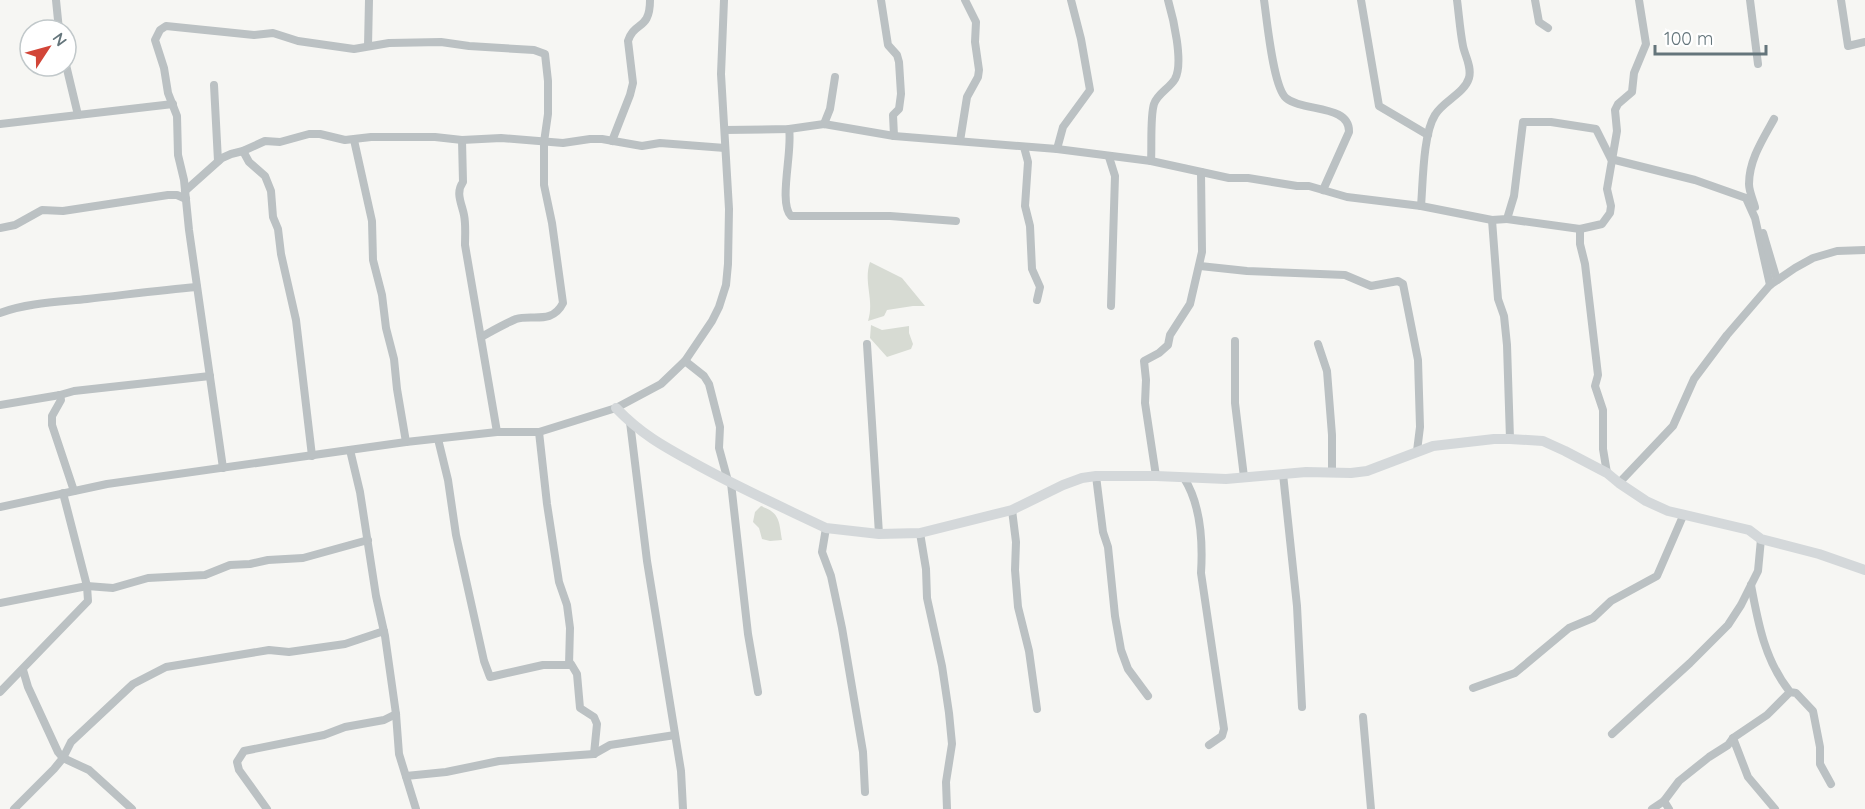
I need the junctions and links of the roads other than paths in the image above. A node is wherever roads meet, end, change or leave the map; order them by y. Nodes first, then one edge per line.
1 (56, 0) edge
2 (369, 0) edge
3 (650, 0) edge
4 (724, 0) edge
5 (881, 0) edge
6 (965, 0) edge
7 (1071, 0) edge
8 (1168, 0) edge
9 (1264, 0) edge
10 (1362, 0) edge
11 (1457, 0) edge
12 (1535, 0) edge
13 (1639, 0) edge
14 (1750, 0) edge
15 (1841, 0) edge
16 (58, 18) edge
17 (1548, 28) dead end
18 (1865, 42) edge
19 (368, 46) junction
20 (1758, 64) dead end
21 (835, 77) dead end
22 (69, 78) edge
23 (214, 85) dead end
24 (173, 104) junction
25 (78, 116) junction
26 (1774, 118) dead end
27 (0, 124) edge
28 (824, 124) junction
29 (789, 129) junction
30 (724, 130) junction
31 (1428, 135) junction
32 (894, 136) junction
33 (547, 139) junction
34 (354, 140) junction
35 (462, 140) junction
36 (612, 141) junction
37 (960, 141) junction
38 (1024, 147) junction
39 (725, 148) junction
40 (1057, 149) junction
41 (243, 151) junction
42 (1109, 157) junction
43 (1611, 159) junction
44 (1150, 160) junction
45 (218, 161) junction
46 (1201, 172) junction
47 (1323, 190) junction
48 (185, 191) junction
49 (186, 200) junction
50 (1421, 206) junction
51 (1507, 219) junction
52 (956, 220) dead end
53 (1492, 220) junction
54 (0, 228) edge
55 (1580, 229) junction
56 (1865, 250) edge
57 (1200, 266) junction
58 (1774, 283) junction
59 (197, 287) junction
60 (1037, 300) dead end
61 (1111, 306) dead end
62 (0, 313) edge
63 (481, 337) junction
64 (1234, 341) dead end
65 (867, 344) dead end
66 (1318, 344) dead end
67 (685, 361) junction
68 (210, 376) junction
69 (60, 395) junction
70 (0, 405) edge
71 (616, 408) junction
72 (630, 422) junction
73 (497, 432) junction
74 (539, 432) junction
75 (438, 438) junction
76 (1510, 439) junction
77 (406, 442) junction
78 (350, 450) junction
79 (1417, 451) junction
80 (312, 456) junction
81 (223, 468) junction
82 (1332, 473) junction
83 (1607, 473) junction
84 (1283, 474) junction
85 (1096, 476) junction
86 (1156, 476) junction
87 (1244, 477) junction
88 (1184, 478) junction
89 (730, 482) junction
90 (1619, 483) junction
91 (74, 491) junction
92 (63, 493) junction
93 (0, 507) edge
94 (1012, 510) junction
95 (1683, 516) junction
96 (826, 528) junction
97 (920, 533) junction
98 (879, 534) junction
99 (368, 540) junction
100 (1761, 540) junction
101 (1865, 570) edge
102 (1751, 585) junction
103 (87, 586) junction
104 (0, 603) edge
105 (384, 631) junction
106 (569, 665) junction
107 (23, 670) junction
108 (1473, 688) dead end
109 (0, 692) edge
110 (758, 692) dead end
111 (1790, 692) junction
112 (1148, 696) dead end
113 (1302, 707) dead end
114 (1037, 709) dead end
115 (396, 714) junction
116 (1363, 717) dead end
117 (1612, 734) dead end
118 (675, 735) junction
119 (1733, 738) junction
120 (1209, 745) dead end
121 (594, 754) junction
122 (63, 758) junction
123 (405, 776) junction
124 (1831, 784) dead end
125 (865, 792) dead end
126 (1664, 801) junction
127 (14, 809) edge
128 (132, 809) edge
129 (267, 809) edge
130 (416, 809) edge
131 (683, 809) edge
132 (947, 809) edge
133 (1371, 809) edge
134 (1652, 809) edge
135 (1669, 809) edge
136 (1775, 809) edge

1 - 16 street
2 - 19 street
3 - 36 street
4 - 30 street
5 - 32 street
6 - 37 street
7 - 40 street
8 - 44 street
9 - 47 street
10 - 31 street
11 - 31 street
12 - 17 street
13 - 43 street
14 - 20 street
15 - 18 street
19 - 24 street
19 - 33 street
21 - 28 street
22 - 25 street
23 - 45 street
24 - 25 street
24 - 48 street
25 - 27 street
26 - 58 street
28 - 29 street
28 - 32 street
29 - 30 street
29 - 52 street
30 - 39 street
31 - 50 street
32 - 37 street
33 - 35 street
33 - 36 street
33 - 63 street
34 - 35 street
34 - 41 street
34 - 77 street
35 - 63 street
36 - 39 street
37 - 38 street
38 - 40 street
38 - 60 street
39 - 67 street
40 - 42 street
41 - 45 street
41 - 80 street
42 - 44 street
42 - 61 street
43 - 51 street
43 - 55 street
43 - 58 street
44 - 46 street
45 - 48 street
46 - 47 street
46 - 57 street
47 - 50 street
48 - 49 street
49 - 54 street
49 - 59 street
50 - 53 street
51 - 53 street
51 - 55 street
53 - 76 street
55 - 83 street
56 - 58 street
57 - 79 street
57 - 86 street
58 - 90 street
59 - 62 street
59 - 68 street
63 - 73 street
64 - 87 street
65 - 98 street
66 - 82 street
67 - 71 street
67 - 89 street
68 - 69 street
68 - 81 street
69 - 70 street
69 - 91 street
71 - 72 street
71 - 74 street
72 - 89 street
72 - 118 street
73 - 74 street
73 - 75 street
74 - 106 street
75 - 77 street
75 - 106 street
76 - 79 street
76 - 83 street
77 - 78 street
78 - 80 street
78 - 99 street
79 - 82 street
80 - 81 street
81 - 91 street
82 - 84 street
83 - 90 street
84 - 87 street
84 - 113 street
85 - 86 street
85 - 94 street
85 - 112 street
86 - 88 street
87 - 88 street
88 - 120 street
89 - 96 street
89 - 110 street
90 - 95 street
91 - 92 street
92 - 93 street
92 - 103 street
94 - 97 street
94 - 114 street
95 - 100 street
95 - 108 street
96 - 98 street
96 - 125 street
97 - 98 street
97 - 132 street
99 - 103 street
99 - 105 street
100 - 101 street
100 - 102 street
102 - 111 street
102 - 117 street
103 - 104 street
103 - 107 street
105 - 115 street
105 - 122 street
106 - 121 street
107 - 109 street
107 - 122 street
111 - 119 street
111 - 124 street
115 - 123 street
115 - 129 street
116 - 133 street
118 - 121 street
118 - 131 street
119 - 126 street
119 - 136 street
121 - 123 street
122 - 127 street
122 - 128 street
123 - 130 street
126 - 134 street
126 - 135 street

